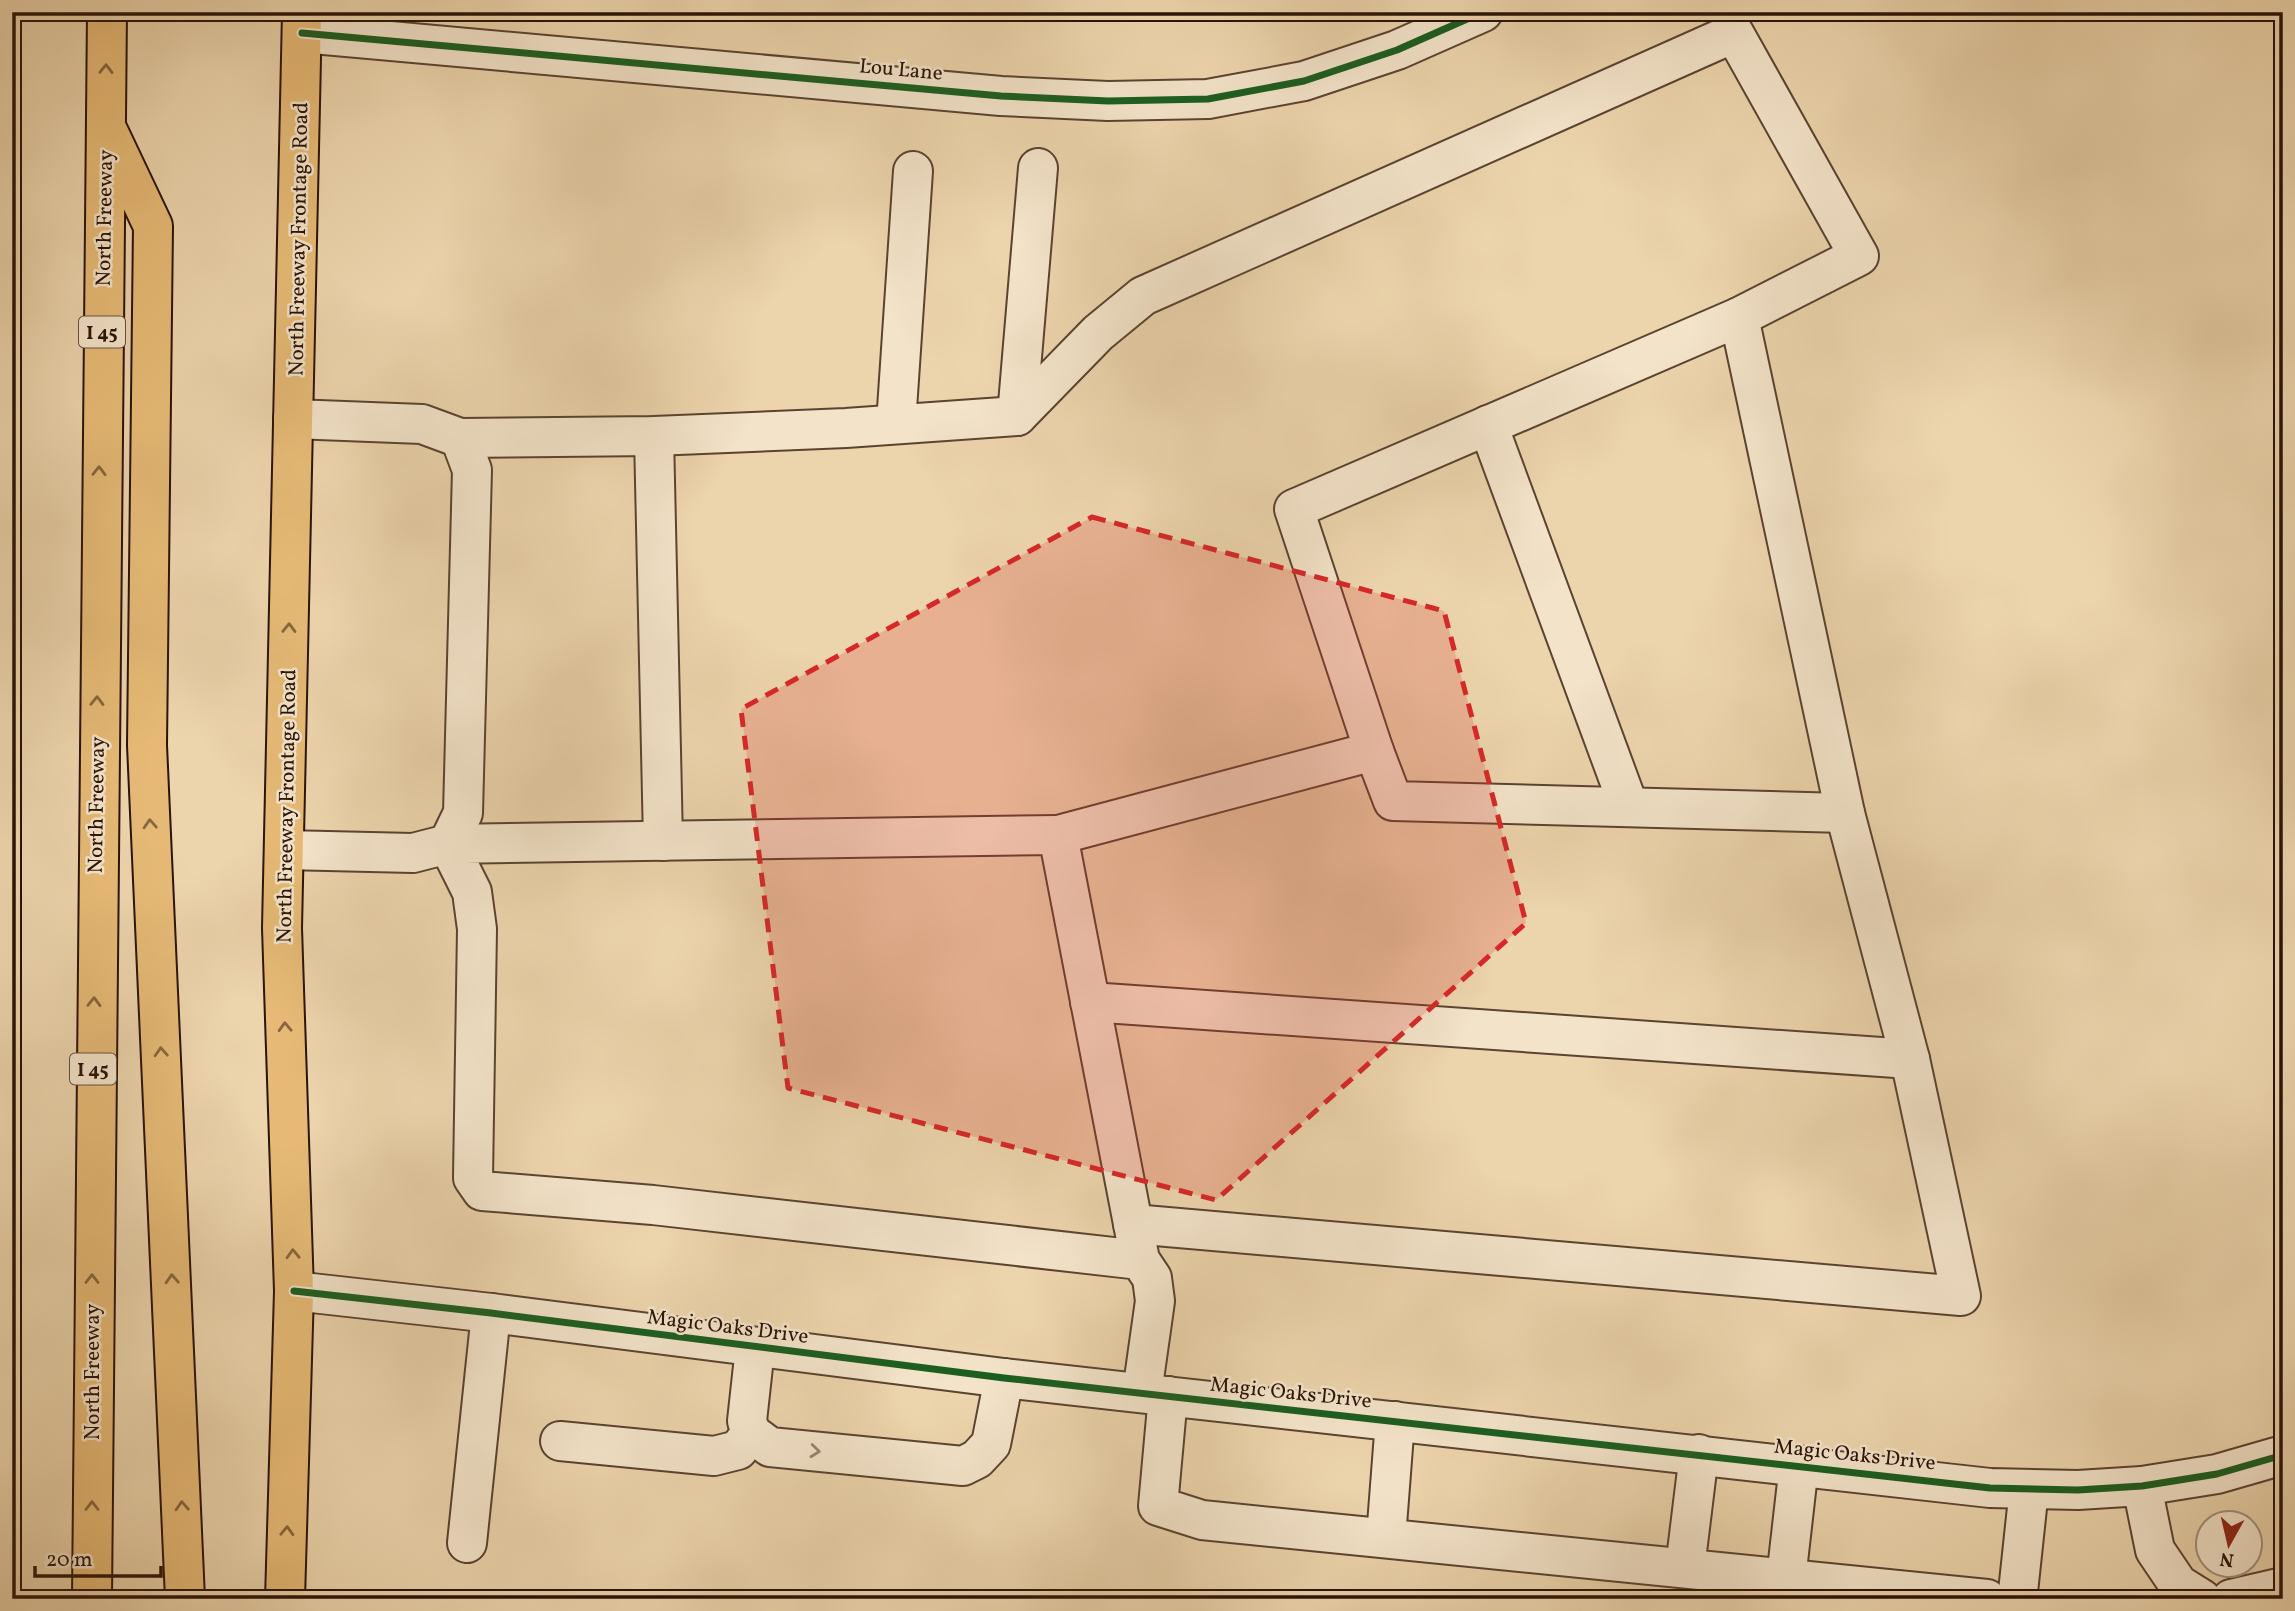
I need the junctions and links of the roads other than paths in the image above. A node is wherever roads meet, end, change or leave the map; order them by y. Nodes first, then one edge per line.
1 (107, 12) edge
2 (1483, 12) edge
3 (302, 22) edge
4 (105, 125) junction
5 (1038, 168) dead end
6 (913, 171) dead end
7 (1739, 317) junction
8 (1017, 416) junction
9 (293, 419) junction
10 (896, 424) junction
11 (1488, 425) junction
12 (654, 436) junction
13 (460, 438) junction
14 (1374, 751) junction
15 (1629, 807) junction
16 (1845, 813) junction
17 (1058, 835) junction
18 (663, 841) junction
19 (448, 844) junction
20 (284, 850) junction
21 (1090, 1002) junction
22 (1910, 1059) junction
23 (1136, 1242) junction
24 (294, 1291) junction
25 (491, 1313) junction
26 (755, 1348) junction
27 (1004, 1378) junction
28 (1155, 1394) junction
29 (1395, 1421) junction
30 (751, 1433) junction
31 (560, 1441) dead end
32 (1699, 1454) junction
33 (2283, 1455) edge
34 (1799, 1465) junction
35 (2142, 1486) junction
36 (2029, 1489) junction
37 (1386, 1538) junction
38 (467, 1543) dead end
39 (1685, 1568) junction
40 (1786, 1579) junction
41 (2283, 1587) edge
42 (92, 1599) edge
43 (185, 1599) edge
44 (285, 1599) edge
45 (1987, 1599) edge
46 (2013, 1599) edge
47 (2202, 1599) edge
48 (2231, 1599) edge

4 -> 1 main road, North Freeway / I 45
2 - 3 street, Lou Lane
3 - 9 main road, North Freeway Frontage Road
42 -> 4 main road, North Freeway / I 45
43 -> 4 main road
5 - 8 street
6 - 10 street
7 - 8 street
7 - 11 street
7 - 16 street
8 - 10 street
9 - 13 street
20 -> 9 main road, North Freeway Frontage Road
10 - 12 street
11 - 14 street
11 - 15 street
12 - 13 street
12 - 18 street
13 - 19 street
14 - 15 street
14 - 17 street
15 - 16 street
16 - 22 street
17 - 18 street
17 - 21 street
18 - 19 street
19 - 20 street
19 - 23 street
24 -> 20 main road, North Freeway Frontage Road
21 - 22 street
21 - 23 street
22 - 23 street
23 - 28 street
24 - 25 street, Magic Oaks Drive
44 -> 24 main road, North Freeway Frontage Road
25 - 26 street, Magic Oaks Drive
25 - 38 street
26 - 27 street, Magic Oaks Drive
26 - 30 street
27 - 28 street, Magic Oaks Drive
30 -> 27 street
28 - 29 street, Magic Oaks Drive
28 - 37 street
29 - 32 street, Magic Oaks Drive
29 - 37 street
30 - 31 street
32 - 34 street, Magic Oaks Drive
32 - 39 street
33 - 35 street, Magic Oaks Drive
34 - 36 street, Magic Oaks Drive
34 - 40 street
35 - 36 street, Magic Oaks Drive
35 - 47 street
36 - 46 street
37 - 39 street
39 - 40 street
40 - 45 street
41 - 48 street

